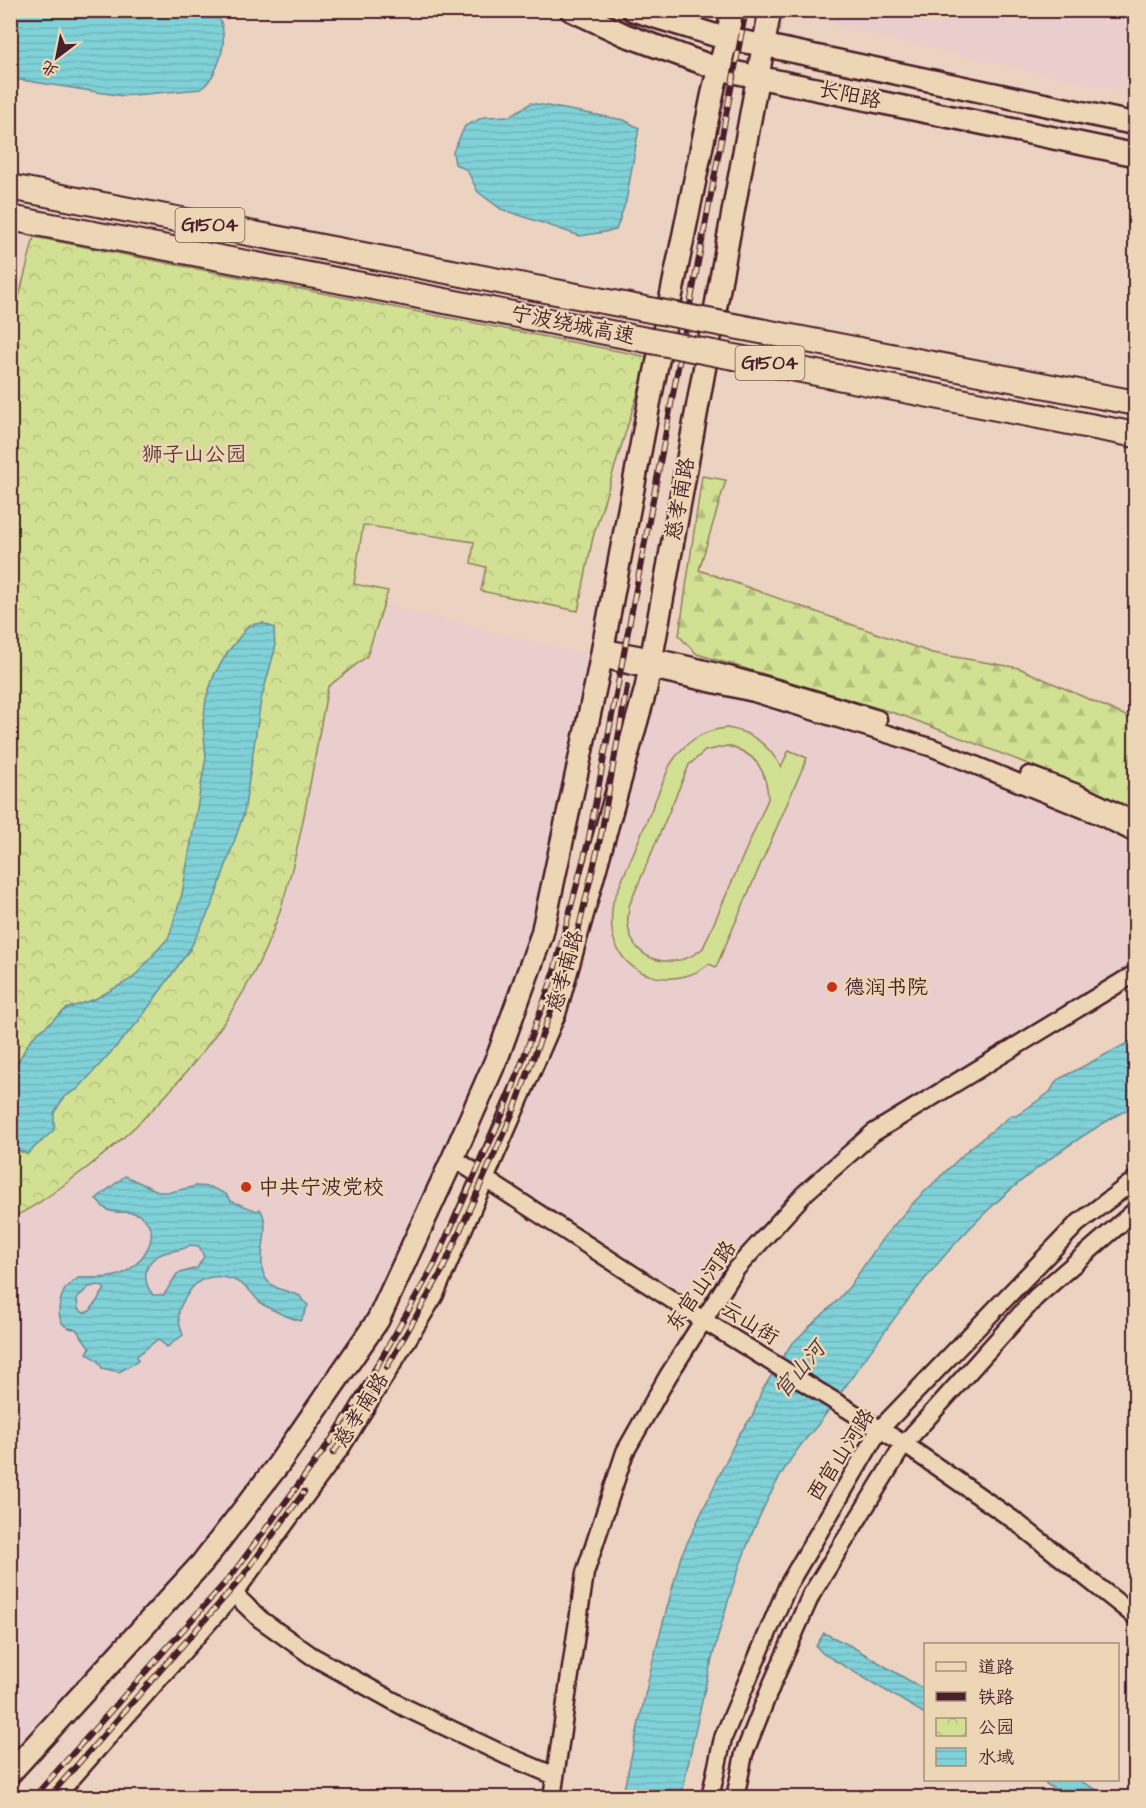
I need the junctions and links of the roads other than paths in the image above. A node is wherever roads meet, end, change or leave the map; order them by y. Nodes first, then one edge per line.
1 (571, 10) edge
2 (633, 10) edge
3 (732, 10) edge
4 (770, 10) edge
5 (728, 39) junction
6 (763, 45) junction
7 (719, 69) junction
8 (757, 76) junction
9 (1136, 124) edge
10 (1136, 155) edge
11 (10, 187) edge
12 (10, 218) edge
13 (1136, 403) edge
14 (1136, 435) edge
15 (602, 654) junction
16 (650, 662) junction
17 (1136, 821) edge
18 (1136, 834) edge
19 (1136, 973) edge
20 (453, 1158) junction
21 (483, 1179) junction
22 (1136, 1179) edge
23 (1132, 1217) edge
24 (703, 1320) junction
25 (879, 1430) junction
26 (904, 1444) junction
27 (232, 1592) junction
28 (1136, 1617) edge
29 (10, 1773) edge
30 (555, 1776) junction
31 (51, 1797) edge
32 (552, 1797) edge
33 (710, 1797) edge
34 (735, 1797) edge

1 - 7 main road, 长阳路
2 - 5 main road, 长阳路
3 - 5 main road, 慈孝南路
4 - 6 main road, 慈孝南路
5 - 6 main road, 长阳路
5 - 7 main road, 慈孝南路
6 - 8 main road, 慈孝南路
6 - 9 main road, 长阳路
7 - 8 main road, 长阳路
7 - 15 main road, 慈孝南路
8 - 10 main road, 长阳路
8 - 16 main road, 慈孝南路
11 - 13 highway, 宁波绕城高速 / G1504, bridge
12 - 14 highway, 宁波绕城高速 / G1504, bridge
15 - 16 street
15 - 20 main road, 慈孝南路
16 - 17 street
16 - 18 street
16 - 21 main road, 慈孝南路
19 - 24 street, 东官山河路
20 - 21 street, 云山街
20 - 29 main road, 慈孝南路
21 - 24 street, 云山街
21 - 27 main road, 慈孝南路
22 - 25 street, 西官山河路
23 - 26 street
24 - 25 street, 云山街
24 - 30 street, 东官山河路
25 - 26 street, 云山街
25 - 33 street, 西官山河路
26 - 28 street, 云山街
26 - 34 street
27 - 30 street
27 - 31 main road, 慈孝南路
30 - 32 street, 东官山河路

